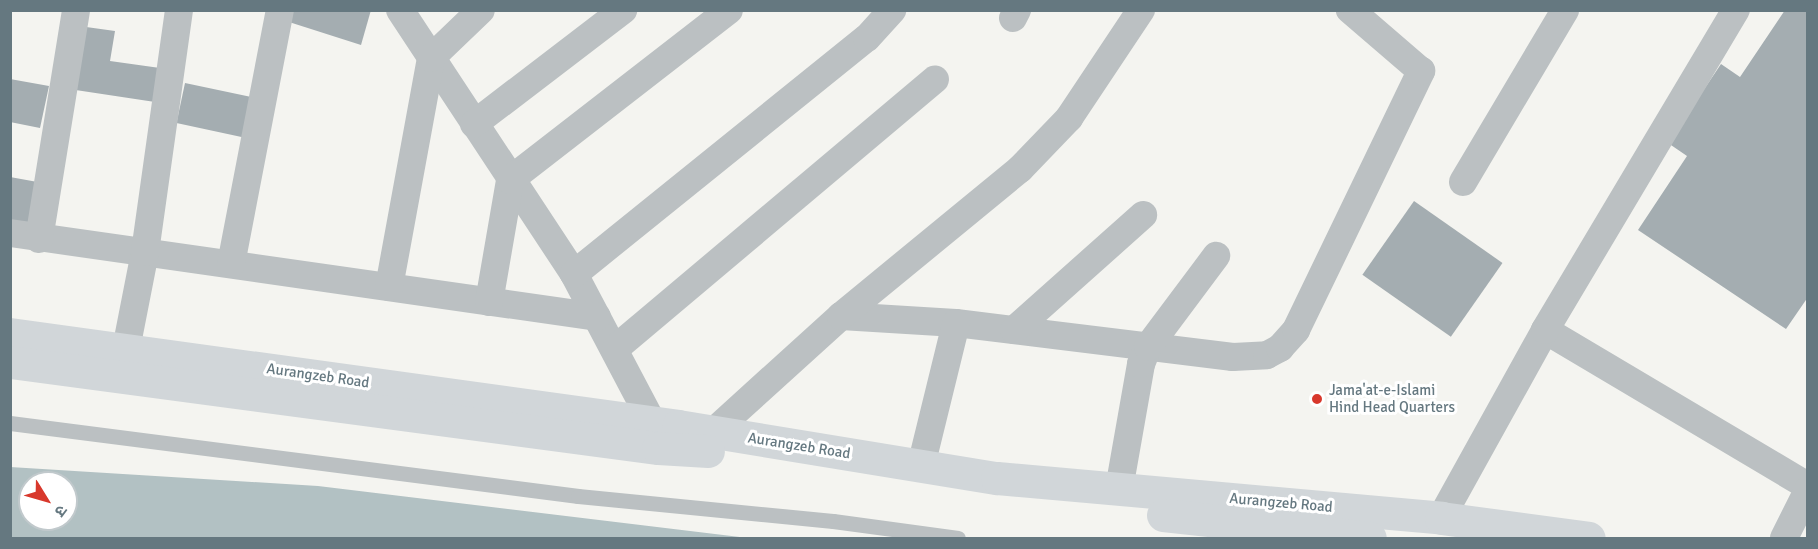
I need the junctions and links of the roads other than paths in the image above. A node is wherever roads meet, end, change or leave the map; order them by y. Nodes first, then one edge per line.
1 (76, 10) edge
2 (179, 10) edge
3 (280, 10) edge
4 (400, 10) edge
5 (481, 10) edge
6 (623, 10) edge
7 (729, 10) edge
8 (892, 10) edge
9 (1141, 10) edge
10 (1350, 10) edge
11 (1565, 10) edge
12 (1736, 10) edge
13 (431, 58) junction
14 (935, 79) dead end
15 (474, 124) junction
16 (510, 180) junction
17 (1463, 182) dead end
18 (1143, 215) dead end
19 (10, 233) edge
20 (39, 239) junction
21 (145, 252) junction
22 (1216, 256) dead end
23 (231, 264) junction
24 (574, 274) junction
25 (389, 287) junction
26 (489, 302) junction
27 (841, 316) junction
28 (597, 317) junction
29 (956, 323) junction
30 (1014, 330) junction
31 (1545, 330) junction
32 (10, 334) edge
33 (1148, 347) junction
34 (616, 348) junction
35 (126, 349) junction
36 (10, 362) edge
37 (10, 423) edge
38 (653, 424) junction
39 (711, 442) junction
40 (921, 466) junction
41 (1808, 488) edge
42 (1119, 489) junction
43 (1440, 518) junction
44 (958, 538) edge
45 (1370, 538) edge
46 (1589, 538) edge
47 (1784, 538) edge

1 - 20 street
2 - 21 street
3 - 23 street
4 - 13 street
5 - 13 street
6 - 15 street
7 - 16 street
8 - 24 street
9 - 27 street
10 - 33 street
11 - 17 street
12 - 31 street
13 - 15 street
13 - 25 street
14 - 34 street
15 - 16 street
16 - 24 street
16 - 26 street
18 - 30 street
19 - 20 street
20 - 21 street
21 - 23 street
21 - 35 street
22 - 33 street
23 - 25 street
24 - 28 street
25 - 26 street
26 - 28 street
27 - 29 street
27 - 39 street
28 - 34 street
29 - 30 street
29 - 40 street
30 - 33 street
31 - 41 street
31 - 43 street
32 - 35 main road, Aurangzeb Road
33 - 42 street
34 - 38 street
35 - 38 main road, Aurangzeb Road
36 - 39 main road, Aurangzeb Road
37 - 44 lane
38 - 39 main road, Aurangzeb Road
39 - 40 main road, Aurangzeb Road
39 - 45 main road, Aurangzeb Road
40 - 42 main road, Aurangzeb Road
41 - 47 street
42 - 43 main road, Aurangzeb Road
43 - 46 main road, Aurangzeb Road

